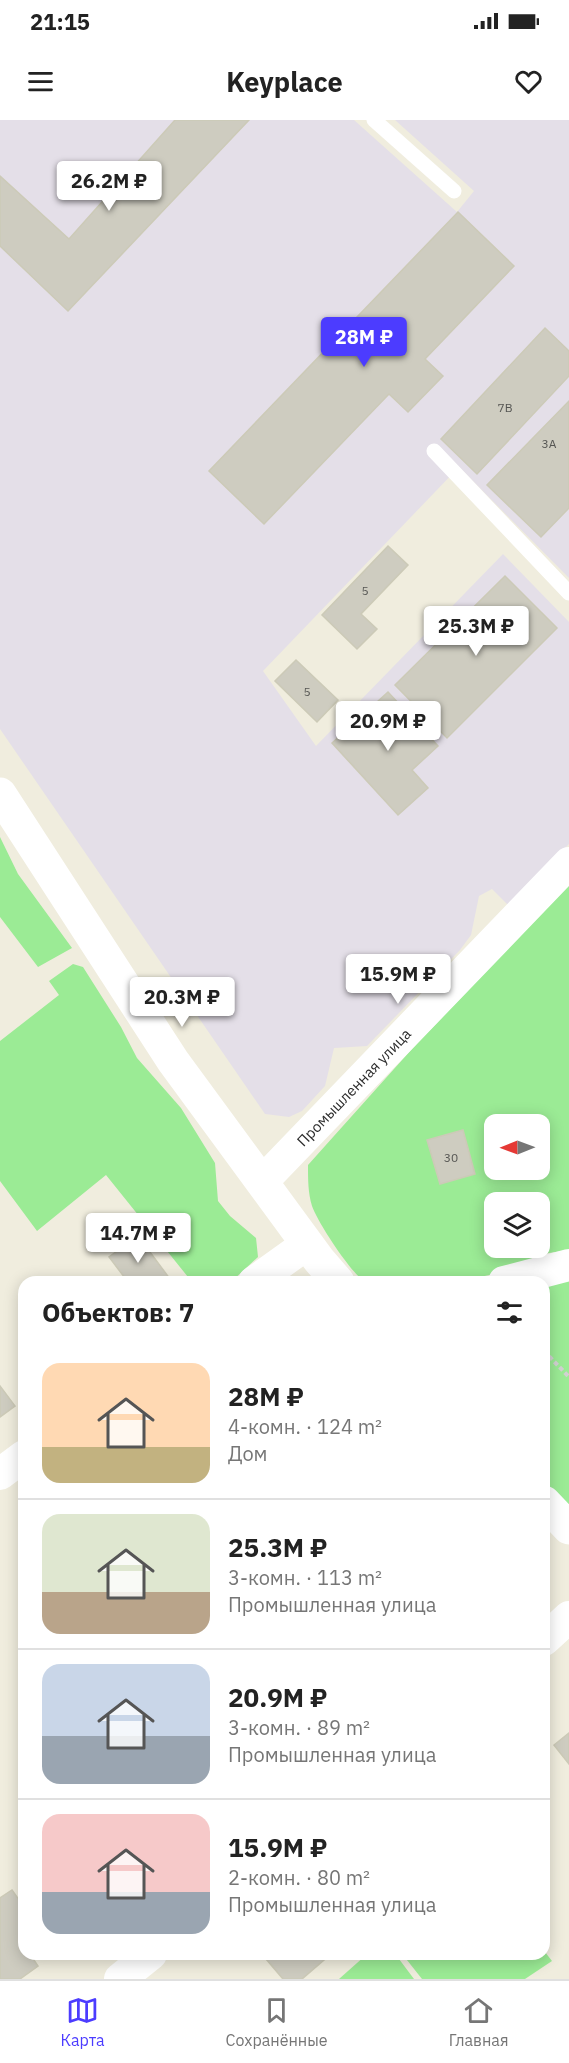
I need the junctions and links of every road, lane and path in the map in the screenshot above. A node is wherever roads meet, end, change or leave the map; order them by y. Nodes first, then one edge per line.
1 (374, 120) edge
2 (454, 191) dead end
3 (434, 451) dead end
4 (569, 593) edge
5 (0, 796) edge
6 (569, 863) edge
7 (262, 1182) junction
8 (307, 1244) junction
9 (569, 1265) edge
10 (262, 1276) edge
11 (333, 1276) edge
12 (527, 1276) edge
13 (550, 1357) edge
14 (569, 1377) edge
15 (18, 1460) edge
16 (0, 1474) edge
17 (550, 1508) edge
18 (569, 1528) edge
19 (569, 1617) edge
20 (550, 1634) edge
21 (144, 1960) edge
22 (120, 1979) edge

1 - 2 lane
3 - 4 lane
5 - 7 street
6 - 7 street, Промышленная улица
7 - 8 street
8 - 10 street
8 - 11 street
9 - 12 street
13 - 14 path
15 - 16 street
17 - 18 street
19 - 20 street
21 - 22 street

